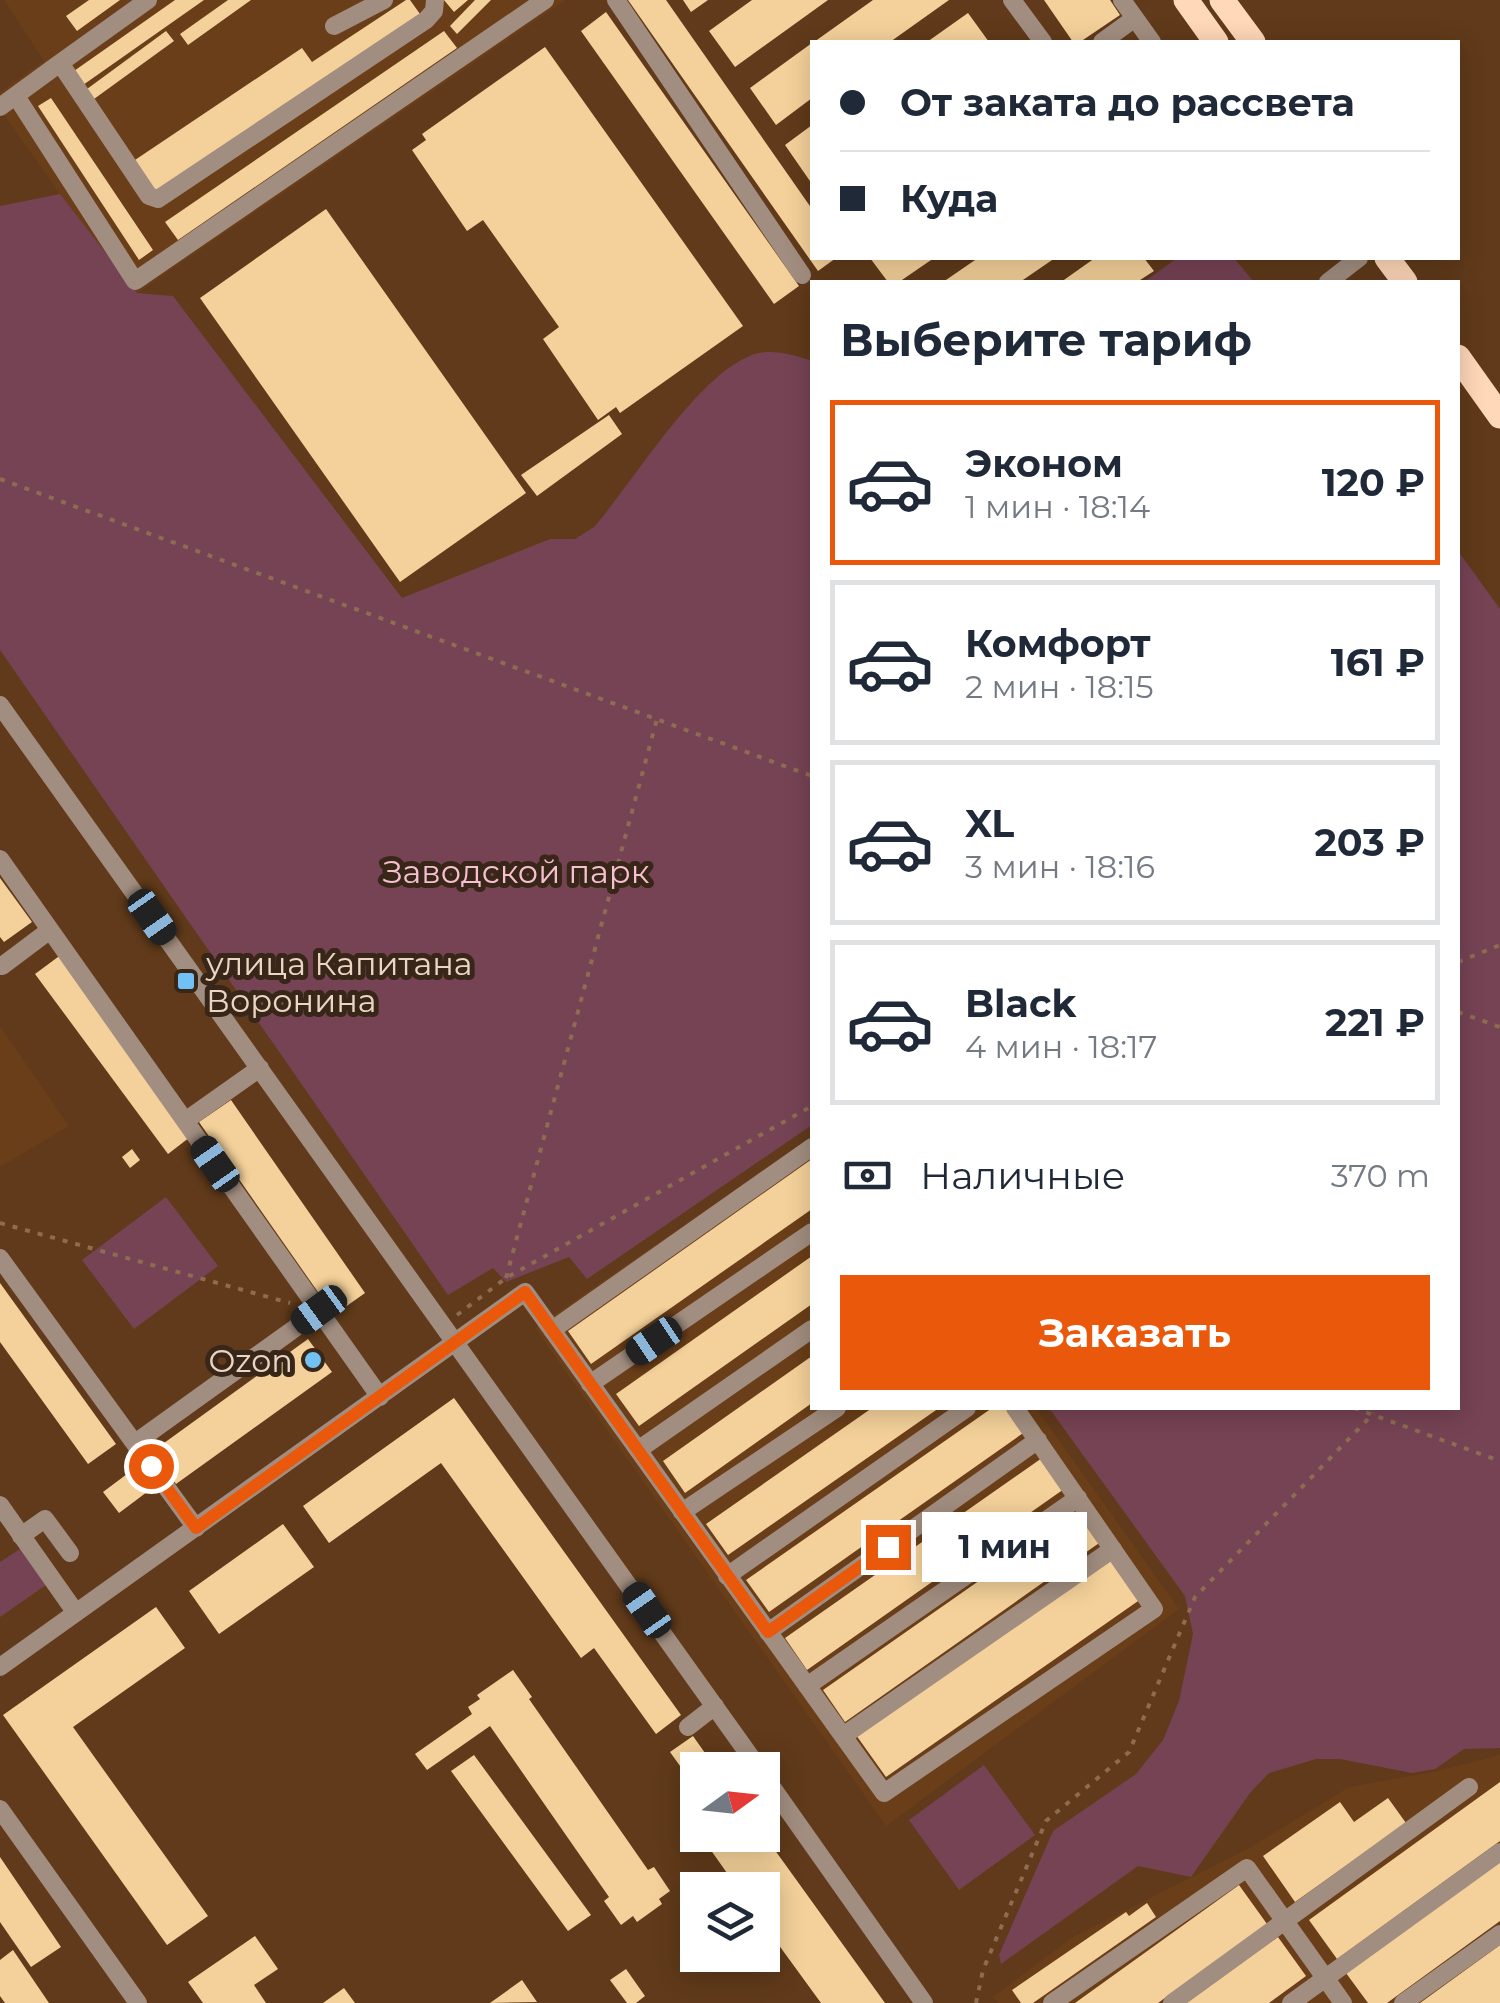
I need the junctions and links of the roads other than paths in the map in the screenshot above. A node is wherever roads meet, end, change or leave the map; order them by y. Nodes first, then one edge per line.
1 (148, 0) edge
2 (384, 0) edge
3 (435, 0) edge
4 (545, 0) edge
5 (616, 0) edge
6 (1012, 0) edge
7 (1122, 0) edge
8 (1186, 0) edge
9 (1222, 0) edge
10 (1135, 18) junction
11 (334, 26) dead end
12 (1042, 40) edge
13 (1105, 40) edge
14 (1151, 40) edge
15 (1215, 40) edge
16 (1252, 40) edge
17 (60, 63) junction
18 (8, 101) edge
19 (1356, 260) edge
20 (802, 275) dead end
21 (1331, 280) edge
22 (1460, 360) edge
23 (1500, 416) edge
24 (0, 704) edge
25 (0, 859) edge
26 (50, 930) junction
27 (2, 966) edge
28 (260, 1068) junction
29 (185, 1121) junction
30 (810, 1149) edge
31 (810, 1233) edge
32 (0, 1258) edge
33 (319, 1310) junction
34 (552, 1330) junction
35 (810, 1331) edge
36 (456, 1343) junction
37 (590, 1384) junction
38 (380, 1397) junction
39 (835, 1410) edge
40 (964, 1410) edge
41 (1016, 1410) edge
42 (1038, 1440) junction
43 (135, 1443) junction
44 (638, 1450) junction
45 (1078, 1498) junction
46 (0, 1505) edge
47 (682, 1512) junction
48 (196, 1528) junction
49 (21, 1536) junction
50 (1114, 1549) junction
51 (70, 1553) dead end
52 (728, 1576) junction
53 (76, 1613) junction
54 (768, 1632) junction
55 (0, 1667) edge
56 (807, 1686) junction
57 (716, 1706) junction
58 (688, 1726) dead end
59 (842, 1736) junction
60 (747, 1752) edge
61 (1469, 1787) dead end
62 (780, 1799) edge
63 (0, 1809) edge
64 (1500, 1852) edge
65 (1286, 1923) junction
66 (1500, 1934) edge
67 (1325, 1978) junction
68 (138, 2003) edge
69 (924, 2003) edge
70 (1052, 2003) edge
71 (1172, 2003) edge
72 (1291, 2003) edge
73 (1343, 2003) edge
74 (1402, 2003) edge

1 - 17 street
2 - 11 street
3 - 17 street
4 - 18 street
5 - 20 street
6 - 12 street
7 - 10 street
8 - 15 main road
9 - 16 main road
10 - 13 street
10 - 14 street
17 - 18 street
19 - 21 street
22 - 23 main road
24 - 28 street
25 - 26 street
26 - 27 street
26 - 29 street
28 - 29 street
28 - 36 street
29 - 33 street
30 - 34 street
31 - 37 street
32 - 43 street
33 - 38 street
33 - 43 street
34 - 36 street
34 - 37 street
35 - 44 street
36 - 38 street
36 - 57 street
37 - 44 street
38 - 48 street
39 - 47 street
40 - 52 street
41 - 42 street
42 - 45 street
42 - 54 street
43 - 48 street
44 - 47 street
45 - 50 street
45 - 56 street
46 - 49 street
47 - 52 street
48 - 53 street
49 - 51 street
49 - 53 street
50 - 59 street
50 - 59 street
52 - 54 street
53 - 55 street
54 - 56 street
56 - 59 street
57 - 58 street
57 - 60 street
61 - 65 street
62 - 69 street
63 - 68 street
64 - 67 street
65 - 67 street
65 - 70 street
65 - 71 street
66 - 74 street
67 - 72 street
67 - 73 street

